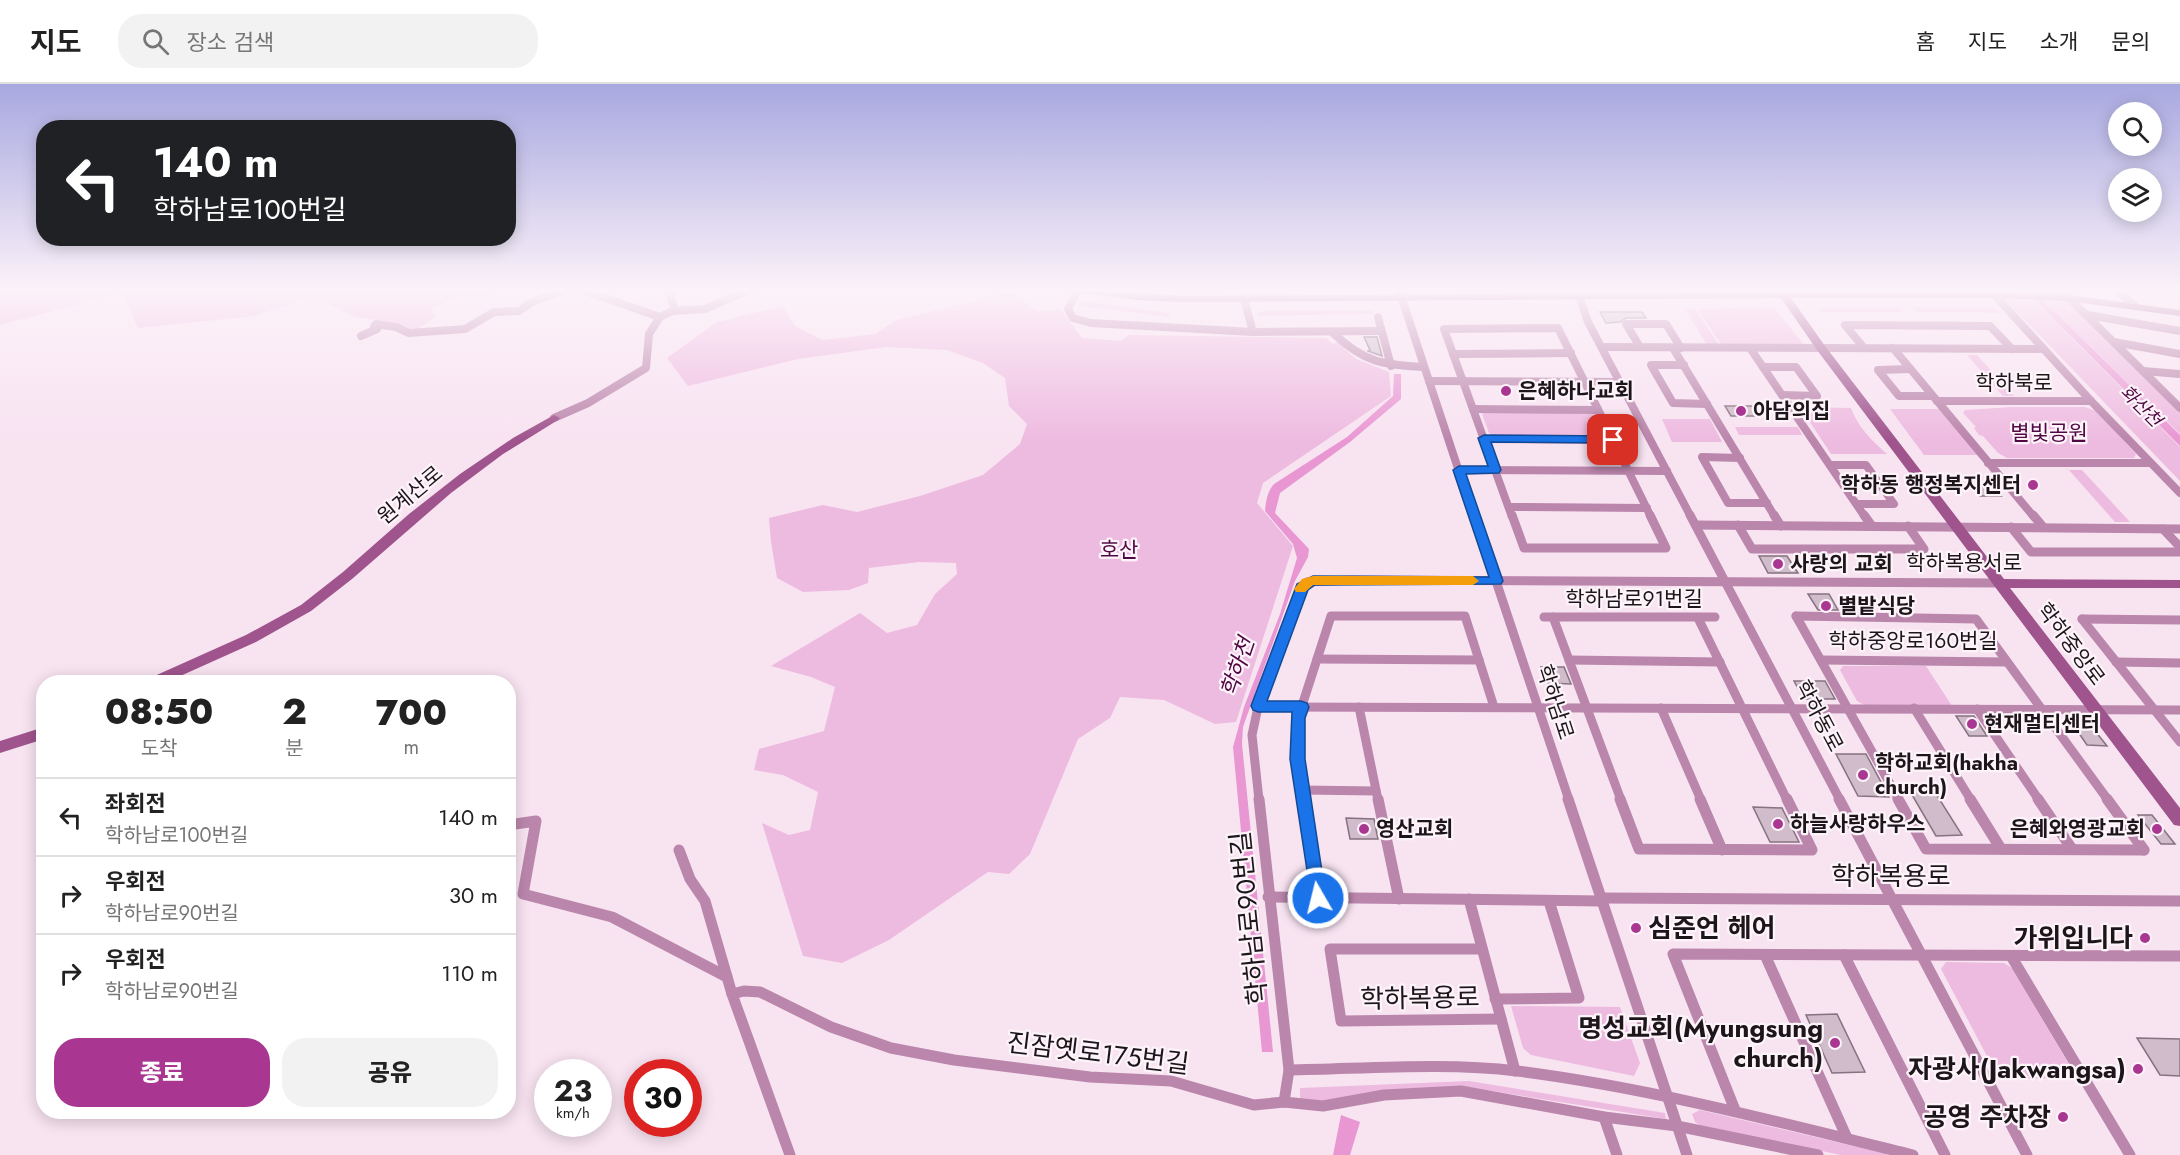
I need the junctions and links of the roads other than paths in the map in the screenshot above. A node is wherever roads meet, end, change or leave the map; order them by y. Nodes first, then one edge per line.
1 (648, 340) edge
2 (1342, 340) edge
3 (1384, 340) edge
4 (1415, 340) edge
5 (1448, 340) edge
6 (1564, 340) edge
7 (1599, 340) edge
8 (1636, 340) edge
9 (1673, 340) edge
10 (1815, 340) edge
11 (1857, 340) edge
12 (2003, 340) edge
13 (2035, 340) edge
14 (2114, 342) joint
15 (1602, 347) junction
16 (1640, 347) junction
17 (1677, 348) junction
18 (1750, 348) junction
19 (1821, 348) junction
20 (1864, 348) junction
21 (1893, 348) junction
22 (2012, 349) junction
23 (2043, 349) junction
24 (1571, 353) junction
25 (1453, 354) junction
26 (2180, 354) edge
27 (1684, 365) junction
28 (1391, 366) junction
29 (1424, 366) junction
30 (1763, 367) junction
31 (1910, 369) junction
32 (2143, 371) junction
33 (2180, 374) edge
34 (1429, 381) junction
35 (1463, 381) junction
36 (1584, 381) junction
37 (1620, 382) junction
38 (1783, 395) junction
39 (1934, 398) junction
40 (2091, 401) junction
41 (1707, 404) junction
42 (2178, 404) edge
43 (1473, 409) junction
44 (1598, 410) junction
45 (554, 418) joint
46 (1484, 438) junction
47 (1613, 440) junction
48 (1740, 458) junction
49 (1988, 463) junction
50 (2150, 463) junction
51 (1830, 465) junction
52 (1459, 470) junction
53 (1495, 470) junction
54 (1628, 471) junction
55 (1667, 471) junction
56 (2180, 493) edge
57 (1767, 503) junction
58 (1857, 504) junction
59 (1509, 507) junction
60 (1647, 508) junction
61 (1696, 525) junction
62 (1738, 525) junction
63 (1781, 526) junction
64 (1872, 526) junction
65 (1908, 526) junction
66 (1957, 526) junction
67 (2011, 527) junction
68 (2043, 527) junction
69 (2163, 529) junction
70 (2180, 529) edge
71 (2180, 547) edge
72 (2180, 552) edge
73 (1497, 581) junction
74 (1725, 582) junction
75 (2000, 583) junction
76 (2180, 584) edge
77 (1698, 618) junction
78 (1715, 618) dead end
79 (2180, 620) edge
80 (1317, 659) junction
81 (1479, 660) junction
82 (1569, 660) junction
83 (1821, 660) junction
84 (1720, 662) junction
85 (2007, 662) junction
86 (2116, 662) junction
87 (2180, 663) edge
88 (170, 675) edge
89 (1258, 706) junction
90 (1301, 707) junction
91 (1359, 707) junction
92 (1494, 707) junction
93 (1538, 707) junction
94 (1586, 707) junction
95 (1661, 708) junction
96 (1914, 708) junction
97 (1743, 709) junction
98 (1793, 709) junction
99 (1847, 709) junction
100 (1977, 709) junction
101 (2042, 710) junction
102 (2096, 710) junction
103 (2155, 710) junction
104 (2180, 710) edge
105 (36, 736) edge
106 (2180, 742) edge
107 (0, 747) edge
108 (1302, 790) junction
109 (1376, 791) junction
110 (2180, 820) edge
111 (516, 824) edge
112 (2001, 849) junction
113 (2072, 849) junction
114 (679, 850) dead end
115 (1722, 850) junction
116 (1268, 897) junction
117 (1318, 898) junction
118 (1399, 899) junction
119 (1469, 899) junction
120 (1894, 899) junction
121 (1602, 900) junction
122 (1549, 901) junction
123 (2180, 901) edge
124 (1482, 949) junction
125 (1765, 955) junction
126 (1844, 956) junction
127 (1924, 956) junction
128 (2011, 956) junction
129 (2180, 956) edge
130 (727, 977) junction
131 (732, 994) junction
132 (1495, 999) junction
133 (1501, 1019) junction
134 (1288, 1070) junction
135 (1515, 1071) junction
136 (1666, 1095) junction
137 (1284, 1102) junction
138 (1735, 1110) junction
139 (1604, 1117) junction
140 (1677, 1126) junction
141 (1847, 1138) junction
142 (1895, 1153) edge
143 (790, 1155) edge
144 (1617, 1155) edge
145 (1687, 1155) edge
146 (1818, 1155) edge
147 (1913, 1155) edge
148 (1945, 1155) edge
149 (2028, 1155) edge
150 (2130, 1155) edge

1 - 45 street, 원계산로
2 - 28 street
3 - 28 street
4 - 29 street, 학하남로
5 - 25 street
6 - 24 street
7 - 15 street, 학하동로
8 - 16 street
9 - 17 street
10 - 19 street, 학하중앙로
11 - 20 street
12 - 22 street
13 - 23 street, 학하북로
14 - 26 street
14 - 32 street
15 - 16 street
15 - 37 street, 학하동로
16 - 17 street
17 - 18 street
17 - 27 street
18 - 19 street
18 - 30 street
19 - 20 street
19 - 66 street, 학하중앙로
20 - 21 street
21 - 22 street
21 - 31 street
22 - 23 street
23 - 40 street, 학하북로
24 - 25 street
24 - 36 street
25 - 35 street
27 - 41 street
27 - 41 street
28 - 29 street
29 - 34 street, 학하남로
30 - 38 street
30 - 38 street
31 - 39 street
31 - 39 street, 학하북로
32 - 33 street
32 - 42 street
34 - 35 street
34 - 52 street, 학하남로
35 - 36 street
35 - 43 street
36 - 37 street
36 - 44 street
37 - 55 street, 학하동로
38 - 51 street
39 - 40 street, 학하북로
39 - 49 street
40 - 50 street, 학하북로
41 - 48 street
43 - 44 street
43 - 46 street
44 - 47 street
45 - 88 street, 원계산로
46 - 47 street
46 - 53 street
47 - 54 street
48 - 57 street
48 - 57 street
49 - 50 street
49 - 68 street
50 - 56 street, 학하북로
51 - 58 street
51 - 58 street
52 - 53 street
52 - 73 street, 학하남로
53 - 54 street
53 - 59 street
54 - 55 street
54 - 60 street
55 - 61 street, 학하동로
57 - 63 street
58 - 64 street
59 - 60 street
59 - 60 street
61 - 62 street
61 - 74 street, 학하동로
62 - 63 street
62 - 65 street
63 - 64 street
64 - 65 street
65 - 66 street
66 - 67 street
66 - 75 street, 학하중앙로
67 - 68 street
67 - 72 street
68 - 69 street
69 - 70 street
69 - 71 street
73 - 74 street, 학하복용서로
73 - 89 street, 학하남로90번길
73 - 93 street, 학하남로
74 - 75 street, 학하복용서로
74 - 98 street, 학하동로
75 - 76 street, 학하복용서로
75 - 102 street, 학하중앙로
77 - 78 street, 학하남로91번길
77 - 82 street, 학하남로91번길
77 - 84 street
79 - 86 street
80 - 81 street
80 - 81 street
80 - 90 street
81 - 92 street
82 - 84 street
82 - 94 street, 학하남로91번길
83 - 85 street, 학하중앙로160번길
83 - 85 street, 학하중앙로160번길
83 - 99 street
84 - 97 street
85 - 101 street
86 - 87 street
86 - 103 street
89 - 90 street
89 - 116 street, 학하남로90번길
90 - 91 street
90 - 108 street
91 - 92 street
91 - 109 street
92 - 93 street
93 - 94 street
93 - 121 street, 학하남로
94 - 95 street
94 - 115 street, 학하남로91번길
95 - 97 street
95 - 115 street
96 - 99 street
96 - 100 street
96 - 112 street
97 - 98 street
97 - 115 street
98 - 99 street
98 - 120 street, 학하동로
99 - 112 street
100 - 101 street
100 - 113 street
101 - 102 street
101 - 113 street
102 - 103 street
102 - 110 street, 학하중앙로
103 - 104 street
103 - 106 street
105 - 107 street
108 - 109 street
108 - 117 street
109 - 118 street
111 - 130 street
112 - 113 street
114 - 130 street
116 - 117 street, 학하복용로
116 - 134 street, 학하남로90번길
117 - 118 street, 학하복용로
118 - 119 street, 학하복용로
119 - 122 street, 학하복용로
119 - 124 street, 학하복용로
120 - 121 street, 학하복용로
120 - 123 street, 학하복용로
120 - 127 street, 학하동로
121 - 122 street, 학하복용로
121 - 136 street, 학하남로
122 - 132 street, 학하복용로
124 - 132 street, 학하복용로
124 - 133 street, 학하복용로
125 - 126 street
125 - 138 street
125 - 141 street
126 - 127 street
126 - 148 street
127 - 128 street
127 - 149 street, 학하동로
128 - 129 street
128 - 150 street
130 - 131 street
131 - 137 street, 진잠옛로175번길
131 - 143 street
132 - 133 street, 학하복용로
133 - 135 street, 학하복용로
134 - 135 street
134 - 137 street, 학하남로90번길
135 - 136 street
136 - 138 street
136 - 140 street, 학하남로
137 - 139 street, 진잠옛로175번길
138 - 141 street
139 - 140 street, 진잠옛로175번길
139 - 144 street
140 - 145 street, 학하남로
140 - 146 street, 진잠옛로175번길
141 - 142 street
142 - 147 street

